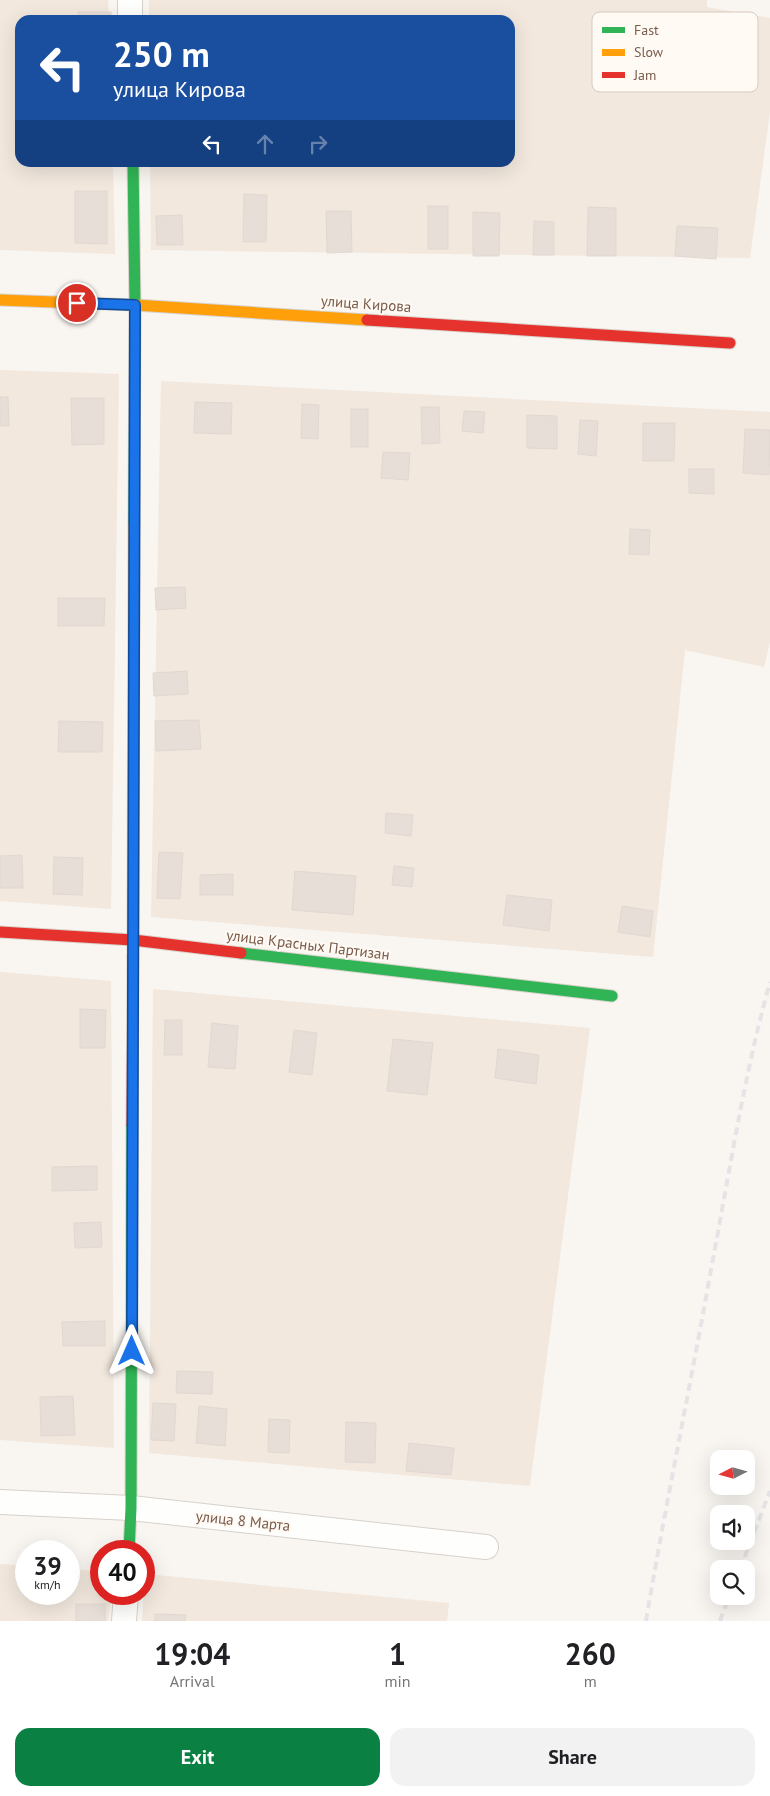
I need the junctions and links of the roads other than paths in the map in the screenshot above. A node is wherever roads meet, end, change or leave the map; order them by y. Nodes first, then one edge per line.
1 (130, 0) edge
2 (130, 15) edge
3 (133, 167) edge
4 (0, 300) edge
5 (135, 305) junction
6 (730, 343) dead end
7 (0, 932) edge
8 (133, 940) junction
9 (612, 996) dead end
10 (0, 1502) edge
11 (131, 1508) junction
12 (130, 1540) edge
13 (486, 1547) dead end
14 (125, 1605) edge
15 (124, 1621) edge

1 - 2 street
3 - 5 street
4 - 5 street, улица Кирова
5 - 6 street, улица Кирова
5 - 8 street
7 - 8 street, улица Красных Партизан
8 - 9 street, улица Красных Партизан
8 - 11 street
10 - 11 street, улица 8 Марта
11 - 12 street
11 - 13 street, улица 8 Марта
14 - 15 street

